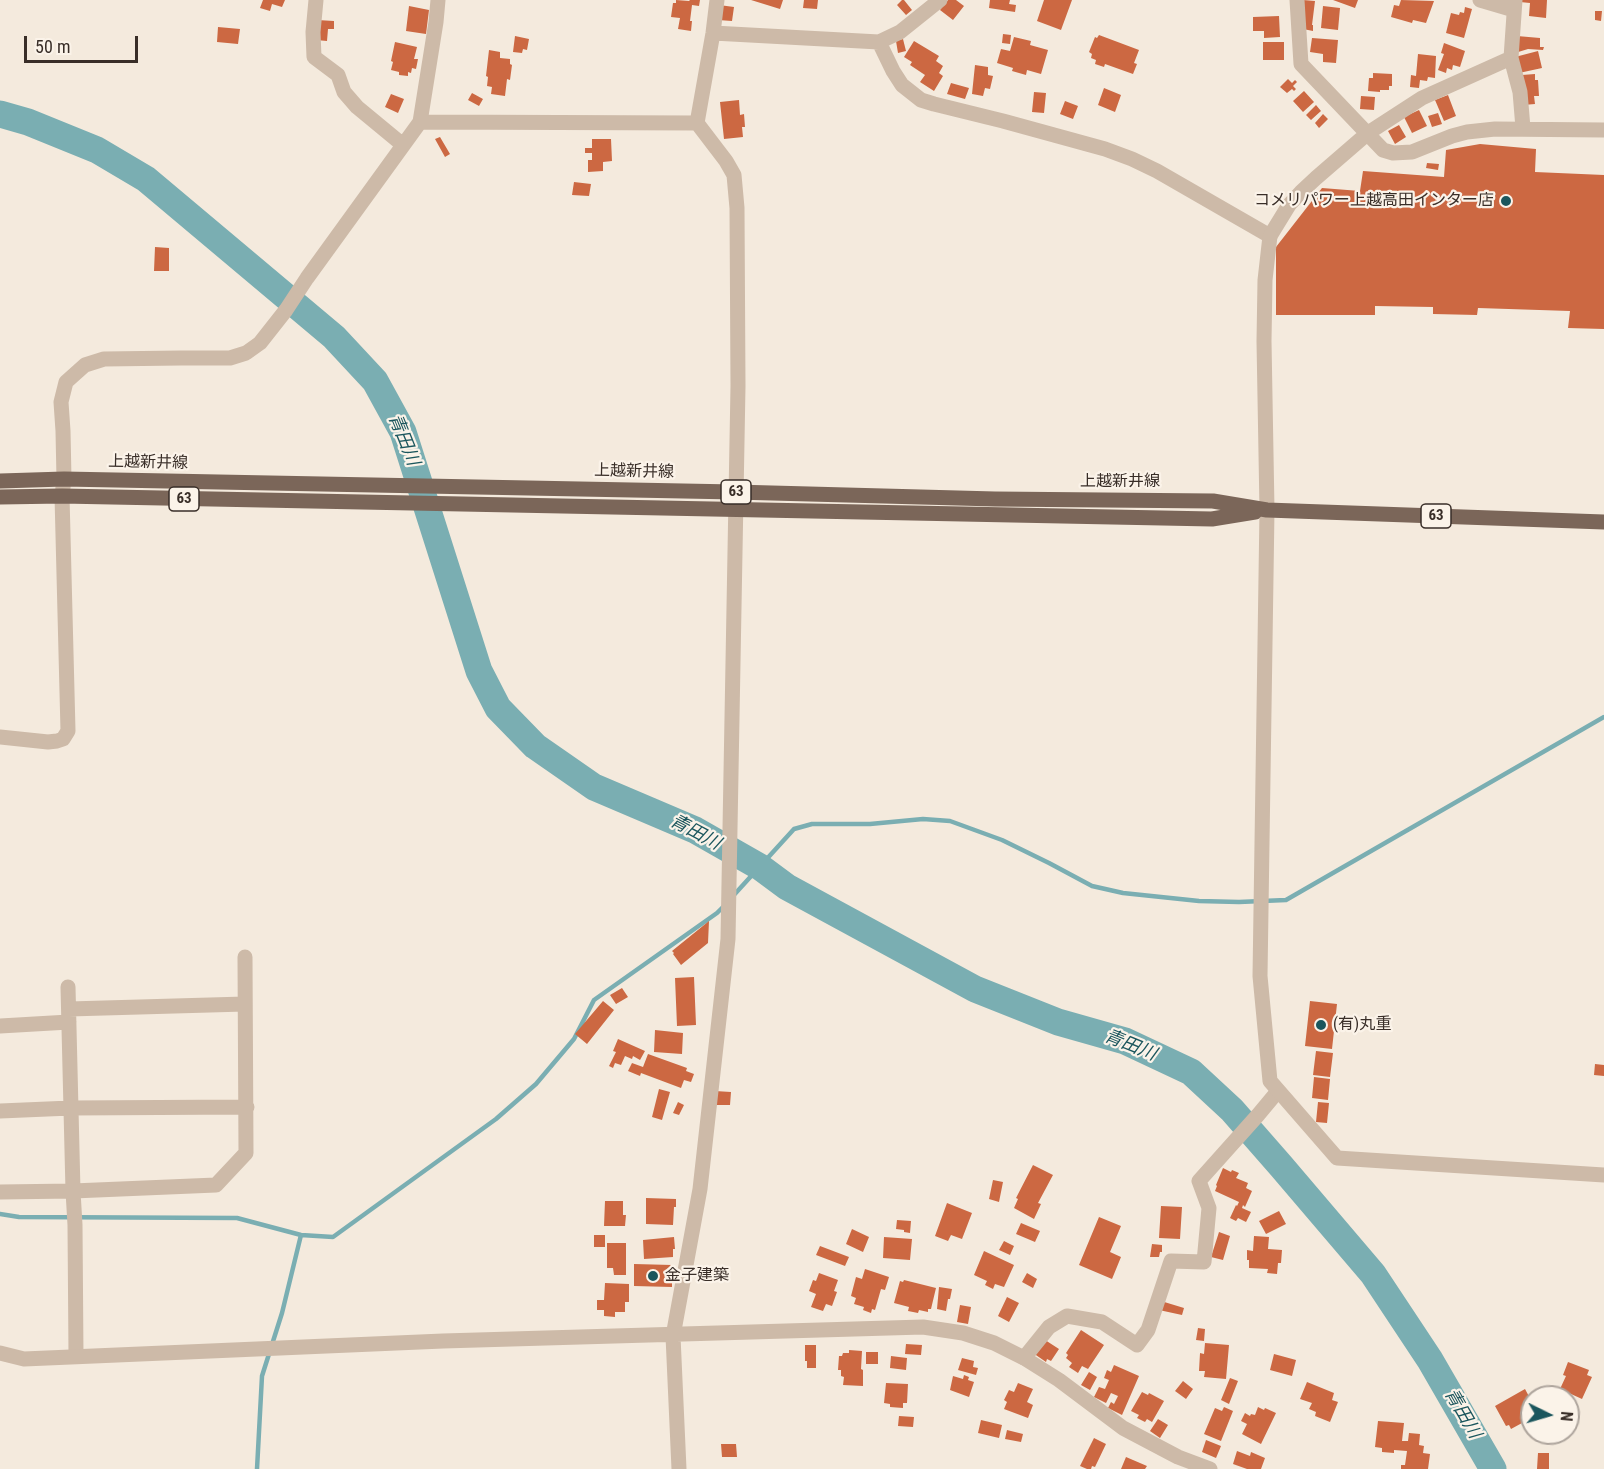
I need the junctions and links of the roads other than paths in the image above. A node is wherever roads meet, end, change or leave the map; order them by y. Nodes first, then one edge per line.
1 (316, 0) edge
2 (438, 0) edge
3 (717, 0) edge
4 (940, 0) edge
5 (1297, 0) edge
6 (1480, 0) edge
7 (1515, 5) edge
8 (712, 33) junction
9 (879, 42) junction
10 (1511, 58) junction
11 (420, 122) junction
12 (697, 123) junction
13 (1522, 128) junction
14 (1604, 130) edge
15 (1368, 133) junction
16 (403, 145) junction
17 (1270, 236) junction
18 (64, 479) junction
19 (0, 481) edge
20 (735, 492) junction
21 (62, 496) junction
22 (0, 497) edge
23 (735, 510) junction
24 (1267, 510) junction
25 (1604, 522) edge
26 (0, 737) edge
27 (246, 957) dead end
28 (68, 987) dead end
29 (245, 1004) junction
30 (69, 1016) junction
31 (0, 1026) edge
32 (1278, 1091) junction
33 (247, 1107) junction
34 (71, 1108) junction
35 (0, 1111) edge
36 (1604, 1175) edge
37 (73, 1191) junction
38 (0, 1192) edge
39 (673, 1336) junction
40 (0, 1353) edge
41 (76, 1356) junction
42 (1024, 1358) junction
43 (679, 1469) edge
44 (1210, 1469) edge

1 - 16 street
2 - 11 street
3 - 8 street
4 - 9 street
5 - 15 street
6 - 7 street
7 - 10 street
8 - 9 street
8 - 12 street
9 - 17 street
10 - 13 street
10 - 15 street
11 - 12 street
11 - 16 street
12 - 20 street
13 - 14 street
13 - 15 street
15 - 17 street
16 - 18 street
17 - 24 street
18 - 19 main road, 上越新井線 / 63
18 - 20 main road, 上越新井線 / 63
18 - 21 street
20 - 23 street
20 - 24 main road, 上越新井線 / 63
21 - 22 main road, 上越新井線 / 63
21 - 23 main road, 上越新井線 / 63
21 - 26 street
23 - 24 main road, 上越新井線 / 63
23 - 39 street
24 - 25 main road, 上越新井線 / 63
24 - 32 street
27 - 29 street
28 - 30 street
29 - 30 street
29 - 33 street
30 - 31 street
30 - 34 street
32 - 36 street
32 - 42 street
33 - 34 street
33 - 37 street
34 - 35 street
34 - 37 street
37 - 38 street
37 - 41 street
39 - 41 street
39 - 42 street
39 - 43 street
40 - 41 street
42 - 44 street

